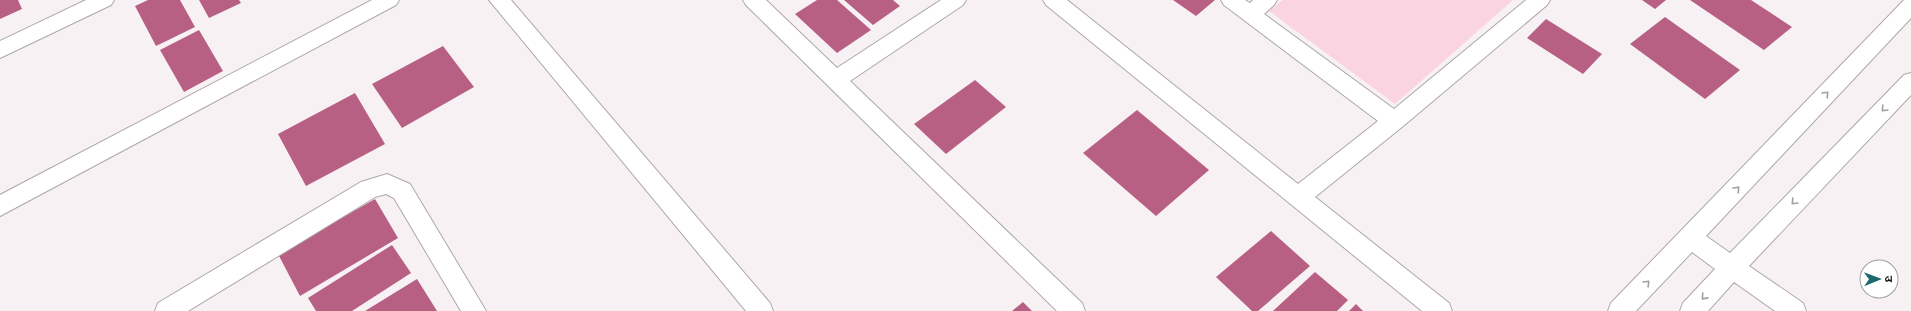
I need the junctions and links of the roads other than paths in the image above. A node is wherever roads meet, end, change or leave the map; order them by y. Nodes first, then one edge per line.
1 (104, 0) edge
2 (389, 0) edge
3 (499, 0) edge
4 (753, 0) edge
5 (956, 0) edge
6 (1053, 0) edge
7 (1231, 0) edge
8 (1267, 0) edge
9 (1540, 0) edge
10 (1911, 5) edge
11 (1250, 14) junction
12 (0, 50) edge
13 (835, 80) junction
14 (1911, 81) edge
15 (1394, 121) junction
16 (1299, 196) junction
17 (0, 206) edge
18 (1691, 238) junction
19 (1732, 267) junction
20 (167, 311) edge
21 (474, 311) edge
22 (761, 311) edge
23 (1073, 311) edge
24 (1440, 311) edge
25 (1620, 311) edge
26 (1692, 311) edge
27 (1794, 311) edge

1 - 12 street
2 - 17 street
3 - 22 street
4 - 13 street
5 - 13 street
6 - 16 street
7 - 11 street
8 - 11 street
9 - 15 street
18 -> 10 street
11 - 15 street
13 - 23 street
14 -> 19 street
15 - 16 street
16 - 24 street
18 - 19 street
25 -> 18 street
19 -> 26 street
19 - 27 street
20 - 21 street

